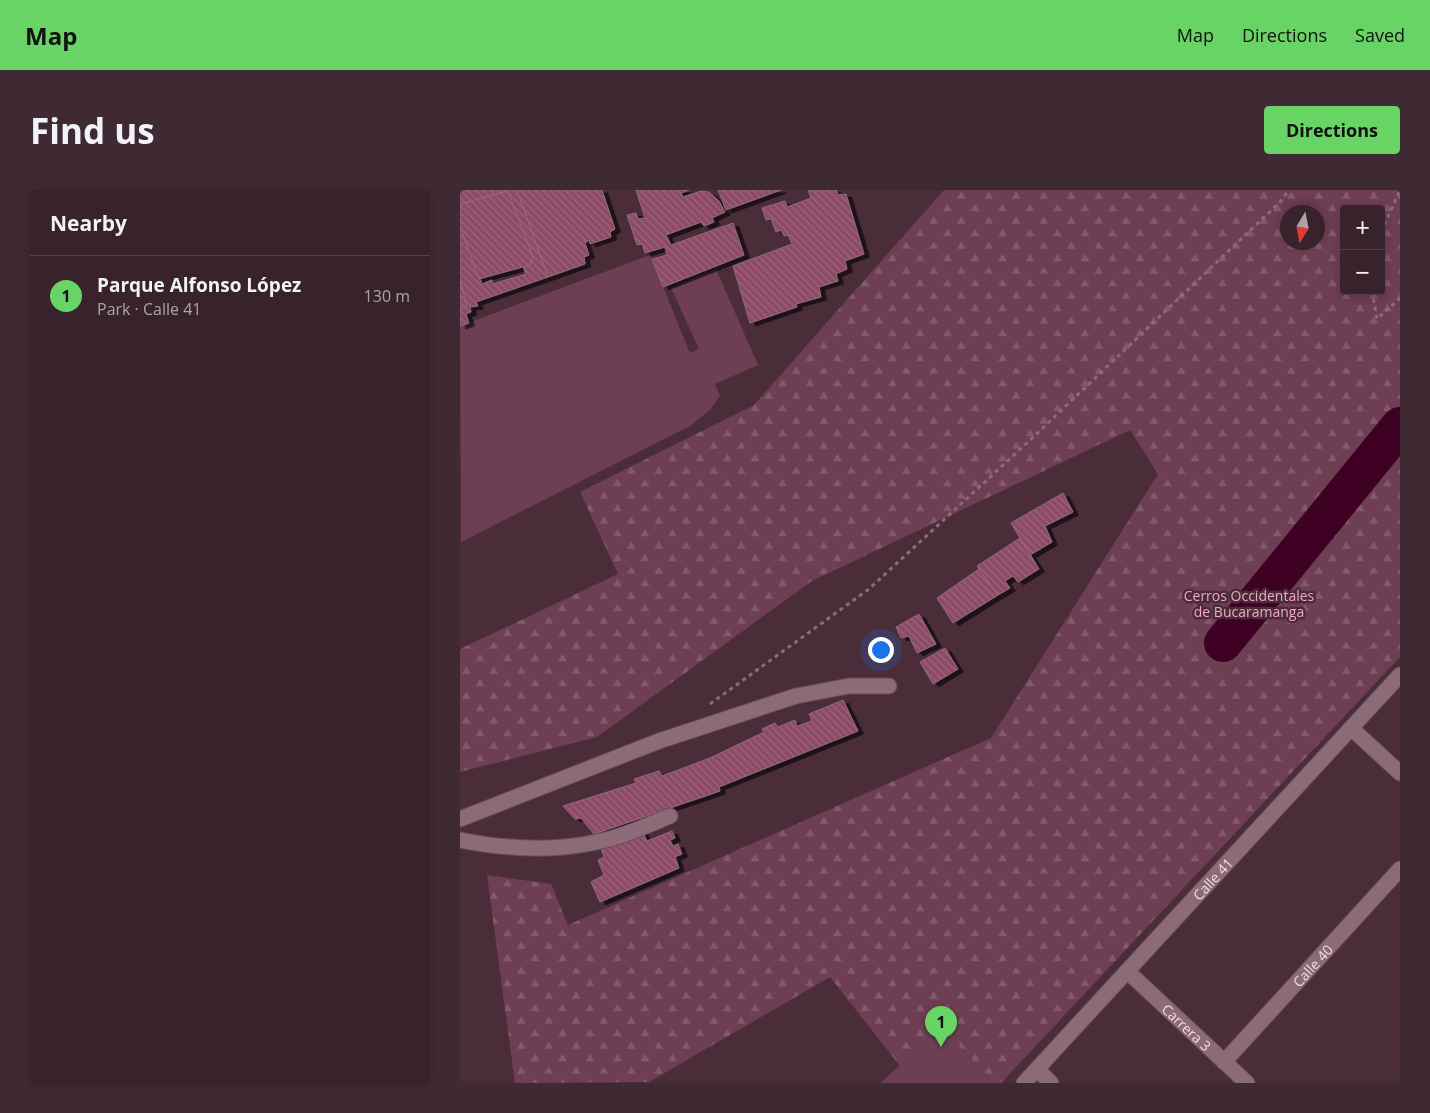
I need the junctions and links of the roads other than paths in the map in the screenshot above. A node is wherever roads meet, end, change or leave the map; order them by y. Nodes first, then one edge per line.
1 (1400, 675) edge
2 (890, 686) dead end
3 (1351, 728) junction
4 (1400, 773) edge
5 (670, 816) dead end
6 (460, 819) edge
7 (460, 840) edge
8 (1400, 869) edge
9 (1127, 972) junction
10 (1224, 1062) junction
11 (1037, 1069) junction
12 (1024, 1083) edge
13 (1051, 1083) edge
14 (1247, 1083) edge

1 - 3 street, Calle 41
2 - 6 street
3 - 4 street
3 - 9 street, Calle 41
5 - 7 street
8 - 10 street, Calle 40
9 - 10 street, Carrera 3
9 - 11 street, Calle 41
10 - 14 street, Carrera 3
11 - 12 street, Calle 41
11 - 13 street

